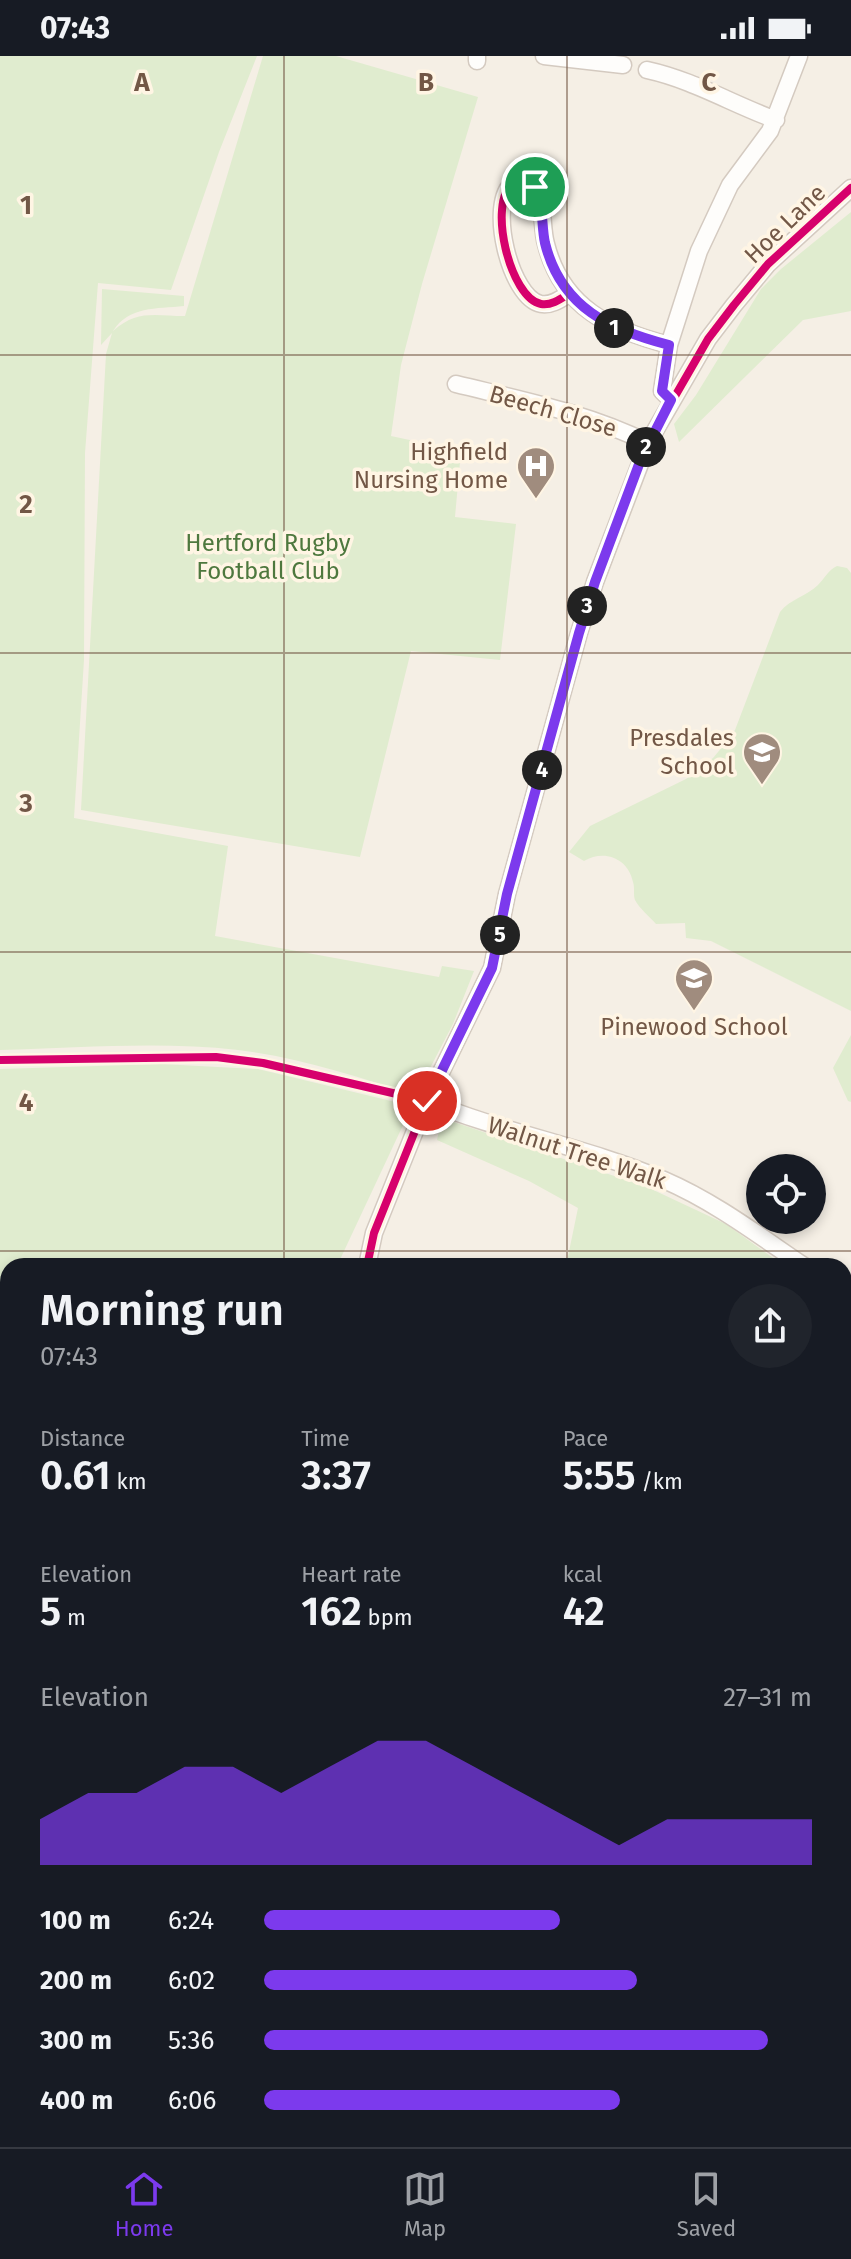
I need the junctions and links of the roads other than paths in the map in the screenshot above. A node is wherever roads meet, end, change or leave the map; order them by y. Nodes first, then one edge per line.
1 (544, 56) edge
2 (799, 56) edge
3 (623, 65) dead end
4 (647, 70) dead end
5 (776, 120) junction
6 (851, 188) edge
7 (570, 293) junction
8 (669, 345) junction
9 (456, 384) dead end
10 (671, 400) junction
11 (648, 443) junction
12 (427, 1101) junction
13 (369, 1258) edge
14 (792, 1258) edge

1 - 3 street
2 - 5 street
4 - 5 street
5 - 8 street
6 - 10 street, Hoe Lane
7 - 7 street
7 - 8 street
8 - 10 street
9 - 11 street, Beech Close
10 - 11 street, Hoe Lane
11 - 12 street, Hoe Lane
12 - 13 street, Hoe Lane
12 - 14 street, Walnut Tree Walk

